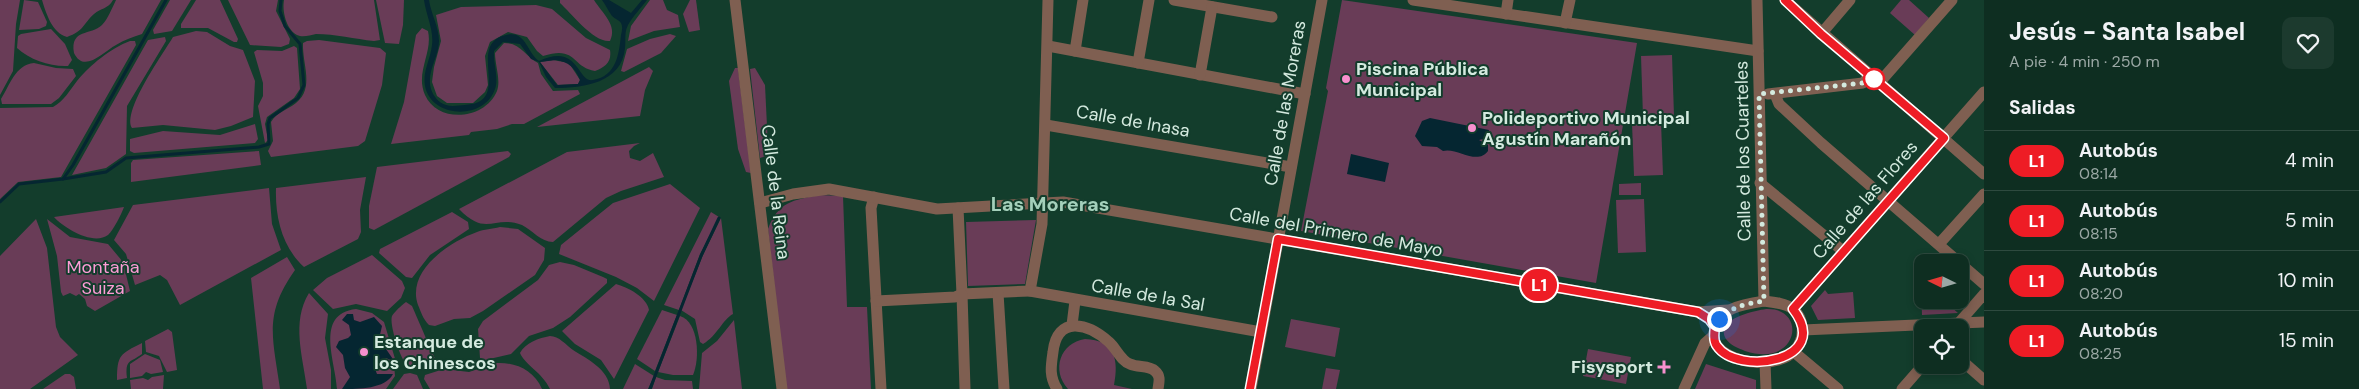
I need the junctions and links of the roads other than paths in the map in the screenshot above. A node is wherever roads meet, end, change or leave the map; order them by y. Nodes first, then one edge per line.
1 (735, 0) edge
2 (1048, 0) edge
3 (1083, 0) edge
4 (1149, 0) edge
5 (1174, 0) edge
6 (1322, 0) edge
7 (1413, 0) edge
8 (1508, 0) edge
9 (1570, 0) edge
10 (1757, 0) edge
11 (1785, 0) edge
12 (1850, 0) edge
13 (1952, 0) edge
14 (1449, 3) edge
15 (1212, 7) junction
16 (1506, 14) junction
17 (1272, 17) dead end
18 (1565, 23) junction
19 (1821, 34) junction
20 (1048, 46) junction
21 (1074, 51) junction
22 (1758, 51) junction
23 (1138, 63) junction
24 (1200, 75) junction
25 (1870, 75) junction
26 (1879, 83) junction
27 (1984, 92) edge
28 (1305, 94) junction
29 (1759, 94) junction
30 (1775, 94) junction
31 (1046, 125) junction
32 (1944, 138) junction
33 (1291, 168) junction
34 (1984, 174) edge
35 (1760, 183) junction
36 (1984, 194) edge
37 (874, 197) junction
38 (1887, 201) junction
39 (1043, 202) junction
40 (760, 203) junction
41 (958, 208) junction
42 (1278, 239) junction
43 (1939, 244) junction
44 (1843, 251) junction
45 (1984, 284) edge
46 (1030, 291) junction
47 (998, 293) junction
48 (962, 294) junction
49 (1984, 294) edge
50 (1075, 301) junction
51 (1764, 301) junction
52 (876, 302) junction
53 (1793, 309) junction
54 (1728, 310) junction
55 (1698, 312) junction
56 (1962, 319) edge
57 (1984, 322) edge
58 (1969, 324) edge
59 (1072, 325) junction
60 (1914, 326) edge
61 (1803, 330) junction
62 (1714, 331) junction
63 (1261, 332) junction
64 (1794, 352) junction
65 (1700, 353) junction
66 (1726, 354) junction
67 (1765, 362) junction
68 (1969, 367) edge
69 (1914, 374) edge
70 (1984, 380) edge
71 (782, 389) edge
72 (881, 389) edge
73 (965, 389) edge
74 (1004, 389) edge
75 (1057, 389) edge
76 (1158, 389) edge
77 (1250, 389) edge
78 (1684, 389) edge
79 (1766, 389) edge
80 (1838, 389) edge
81 (1902, 389) edge

1 - 40 street, Calle de la Reina
2 - 20 street
3 - 21 street
4 - 23 street
5 - 15 street
6 - 28 street, Calle de las Moreras
7 - 14 street
8 - 16 street
9 - 18 street
10 - 22 street, Calle de los Cuarteles
11 - 19 street
12 - 19 street
13 - 26 street
14 - 16 street
15 - 17 street
15 - 24 street
16 - 18 street
18 - 22 street
19 - 25 street
20 - 21 street
20 - 31 street
21 - 23 street
22 - 29 street, Calle de los Cuarteles
23 - 24 street
24 - 28 street
25 - 26 street
25 - 30 street
26 - 32 street
27 - 32 street, Calle de las Flores
28 - 33 street, Calle de las Moreras
29 - 30 street
29 - 35 street, Calle de los Cuarteles
30 - 38 street
31 - 33 street, Calle de Inasa
31 - 39 street
32 - 34 street
32 - 38 street, Calle de las Flores
33 - 42 street, Calle de las Moreras
35 - 44 street
35 - 51 street, Calle de los Cuarteles
36 - 43 street
37 - 40 street
37 - 41 street
37 - 52 street
38 - 43 street
38 - 44 street, Calle de las Flores
39 - 41 street, Calle del Primero de Mayo
39 - 42 street, Calle del Primero de Mayo
39 - 46 street
40 - 71 street, Calle de la Reina
41 - 48 street
42 - 55 street, Calle del Primero de Mayo
42 - 63 street, Calle de las Moreras
43 - 45 street
44 - 53 street, Calle de las Flores
46 - 47 street, Calle de la Sal
46 - 50 street, Calle de la Sal
47 - 48 street, Calle de la Sal
47 - 74 street
48 - 52 street
48 - 73 street
49 - 56 street
50 - 59 street
50 - 63 street, Calle de la Sal
51 - 53 street
51 - 54 street
52 - 72 street
53 - 61 street
54 - 55 street, Calle del Primero de Mayo
54 - 62 street
55 - 62 street
57 - 58 street
59 - 75 street
59 - 76 street
60 - 61 street
61 - 64 street
62 - 65 street
62 - 66 street
63 - 77 street, Calle de las Moreras
64 - 67 street
64 - 80 street
65 - 66 street
65 - 78 street
66 - 67 street
67 - 79 street
68 - 70 street
69 - 81 street

